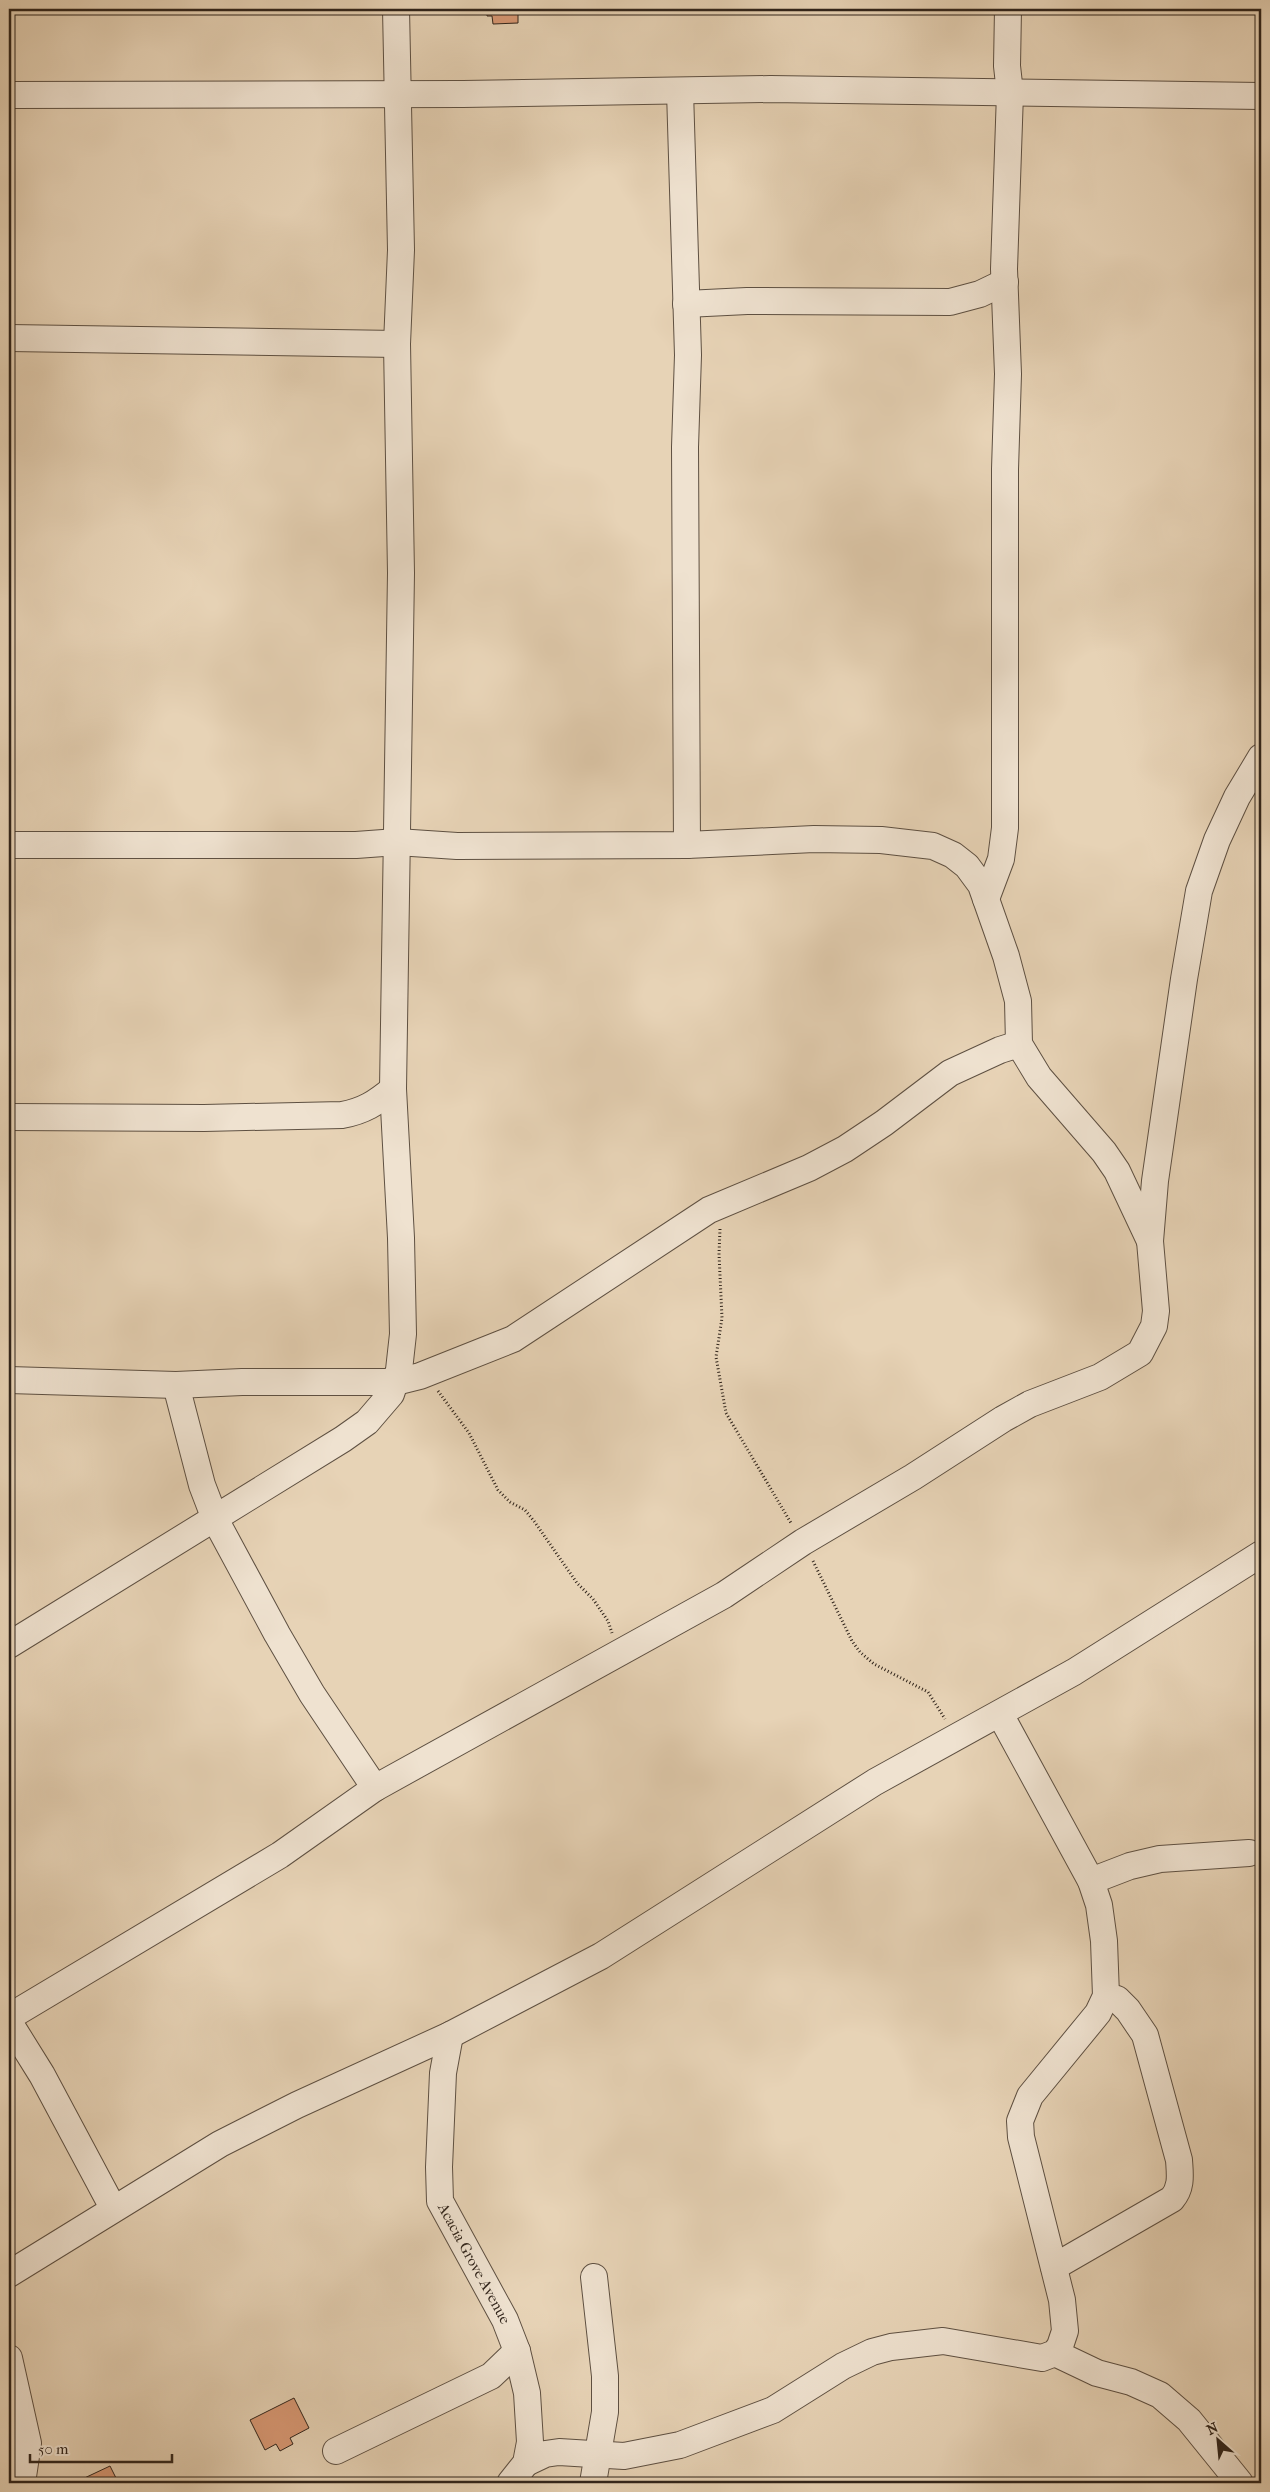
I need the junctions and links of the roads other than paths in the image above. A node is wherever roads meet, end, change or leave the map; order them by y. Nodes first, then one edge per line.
1 (396, 9) edge
2 (1008, 9) edge
3 (680, 91) junction
4 (398, 93) junction
5 (1010, 93) junction
6 (9, 95) edge
7 (1261, 96) edge
8 (1005, 282) junction
9 (686, 304) junction
10 (9, 338) edge
11 (398, 344) junction
12 (1261, 757) edge
13 (398, 842) junction
14 (9, 845) edge
15 (687, 845) junction
16 (986, 899) junction
17 (1019, 1044) junction
18 (393, 1089) junction
19 (9, 1117) edge
20 (1150, 1241) junction
21 (9, 1380) edge
22 (396, 1382) junction
23 (176, 1385) junction
24 (215, 1519) junction
25 (1261, 1554) edge
26 (9, 1645) edge
27 (1000, 1714) junction
28 (375, 1788) junction
29 (1249, 1853) dead end
30 (1091, 1881) junction
31 (1106, 1996) junction
32 (9, 2017) edge
33 (9, 2022) edge
34 (450, 2036) junction
35 (113, 2208) junction
36 (1054, 2266) junction
37 (9, 2274) edge
38 (594, 2277) dead end
39 (517, 2351) junction
40 (1055, 2353) junction
41 (9, 2358) edge
42 (336, 2451) dead end
43 (598, 2456) junction
44 (526, 2463) junction
45 (22, 2483) edge
46 (510, 2483) edge
47 (593, 2483) edge
48 (1240, 2483) edge

1 - 4 street
2 - 5 street
3 - 4 street
3 - 5 street
3 - 9 street
4 - 6 street
4 - 11 street
5 - 7 street
5 - 8 street
8 - 9 street
8 - 16 street
9 - 15 street
10 - 11 street
11 - 13 street
12 - 20 street
13 - 14 street
13 - 15 street
13 - 18 street
15 - 16 street
16 - 17 street
17 - 20 street
17 - 22 street
18 - 19 street
18 - 22 street
20 - 28 street
21 - 23 street
22 - 23 street
22 - 24 street
23 - 24 street
24 - 26 street
24 - 28 street
25 - 27 street
27 - 30 street
27 - 34 street
28 - 32 street
29 - 30 street
30 - 31 street
31 - 36 street
31 - 36 street
33 - 35 street
34 - 35 street
34 - 39 street, Acacia Grove Avenue
35 - 37 street
36 - 40 street
38 - 43 street
39 - 42 street
39 - 44 street, Acacia Grove Avenue
40 - 43 street
40 - 48 street
41 - 45 street
43 - 44 street
43 - 47 street
44 - 46 street, Acacia Grove Avenue

